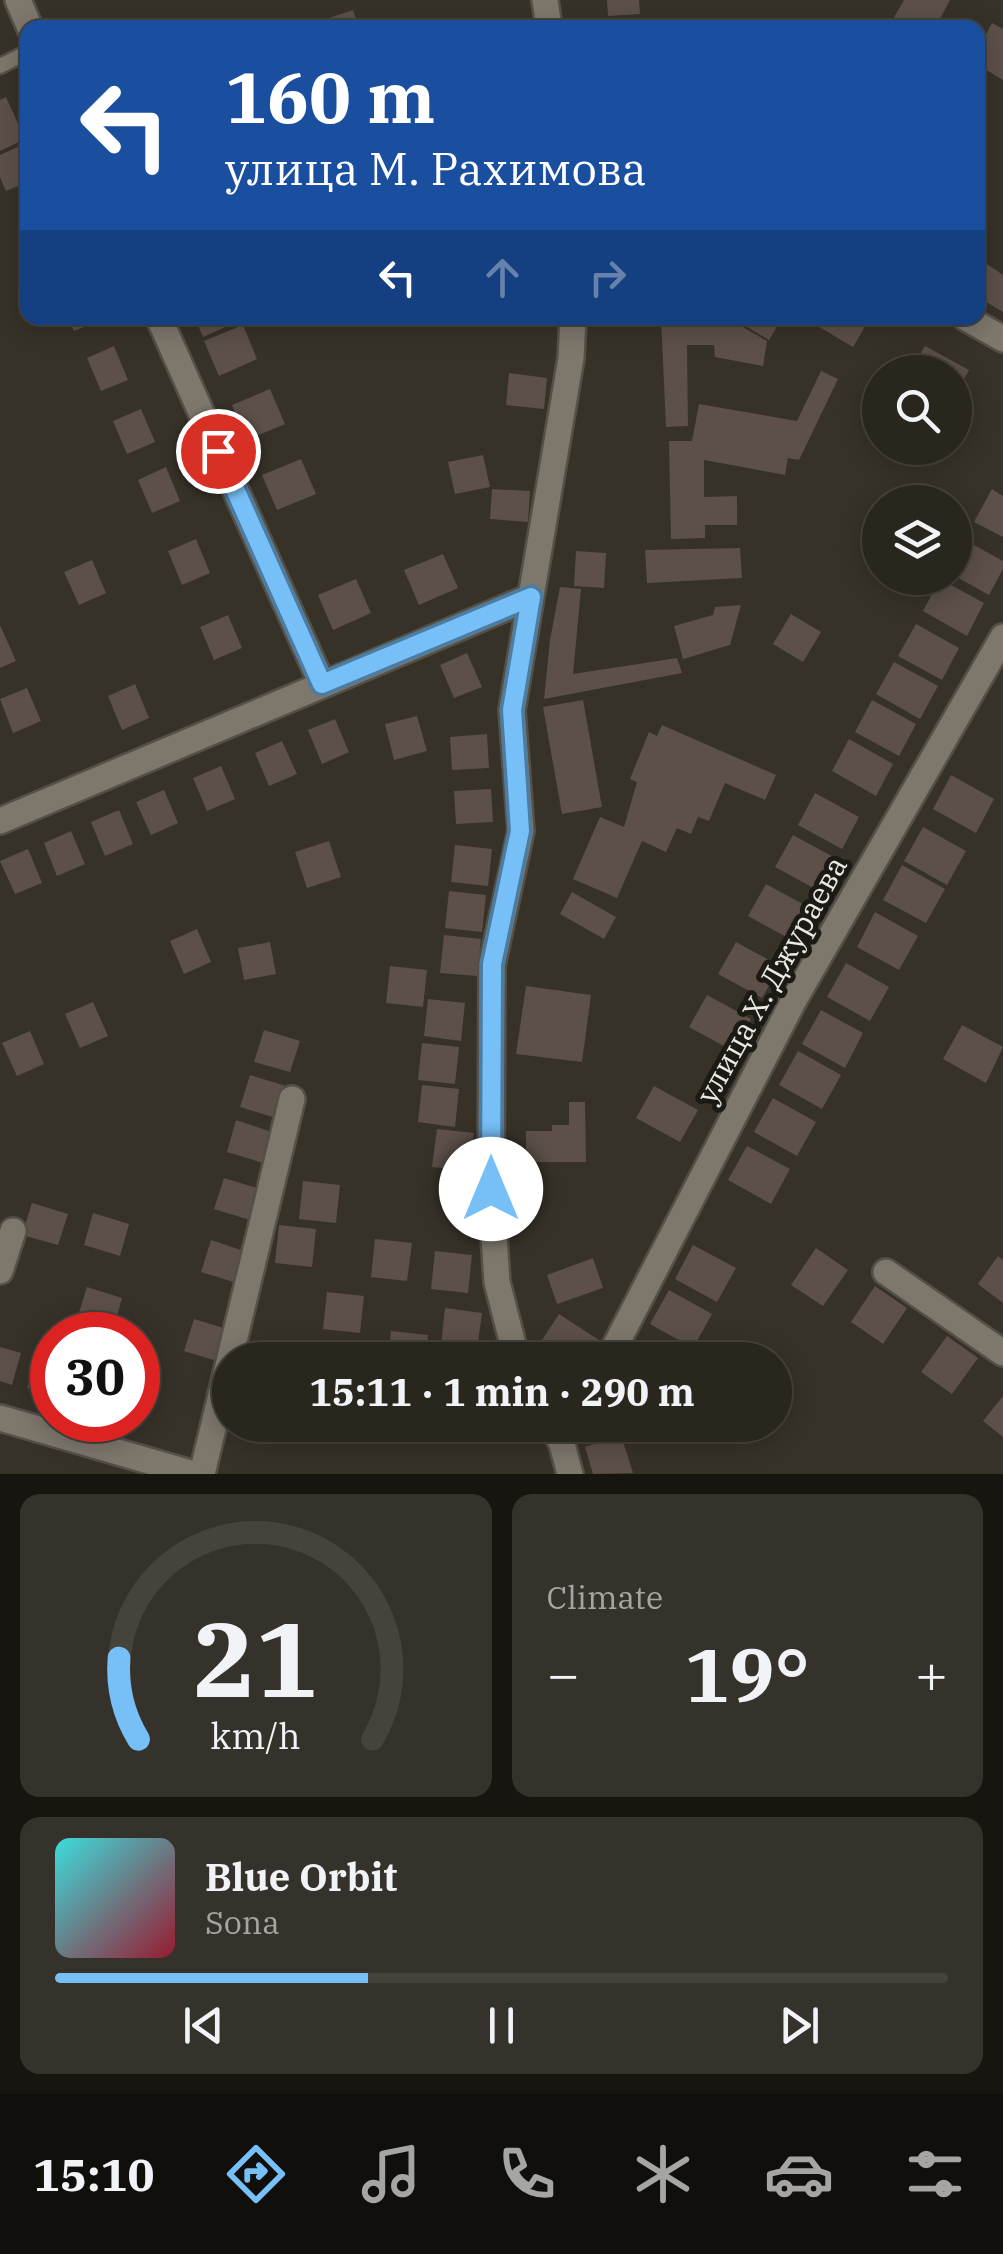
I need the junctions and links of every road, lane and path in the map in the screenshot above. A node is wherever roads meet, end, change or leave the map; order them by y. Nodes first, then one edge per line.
1 (162, 325) edge
2 (573, 325) edge
3 (978, 325) edge
4 (1003, 339) edge
5 (531, 597) junction
6 (1003, 637) edge
7 (322, 684) junction
8 (0, 821) edge
9 (292, 1099) dead end
10 (13, 1231) dead end
11 (0, 1272) edge
12 (886, 1272) dead end
13 (513, 1342) edge
14 (617, 1342) edge
15 (1003, 1352) edge
16 (0, 1418) edge
17 (564, 1442) edge
18 (198, 1474) edge
19 (570, 1474) edge

1 - 7 street
2 - 5 street
3 - 4 street
5 - 7 street
5 - 13 street
6 - 14 street, улица Х. Джураева
7 - 8 street
9 - 18 street
10 - 11 street
12 - 15 street
16 - 18 street
17 - 19 street

